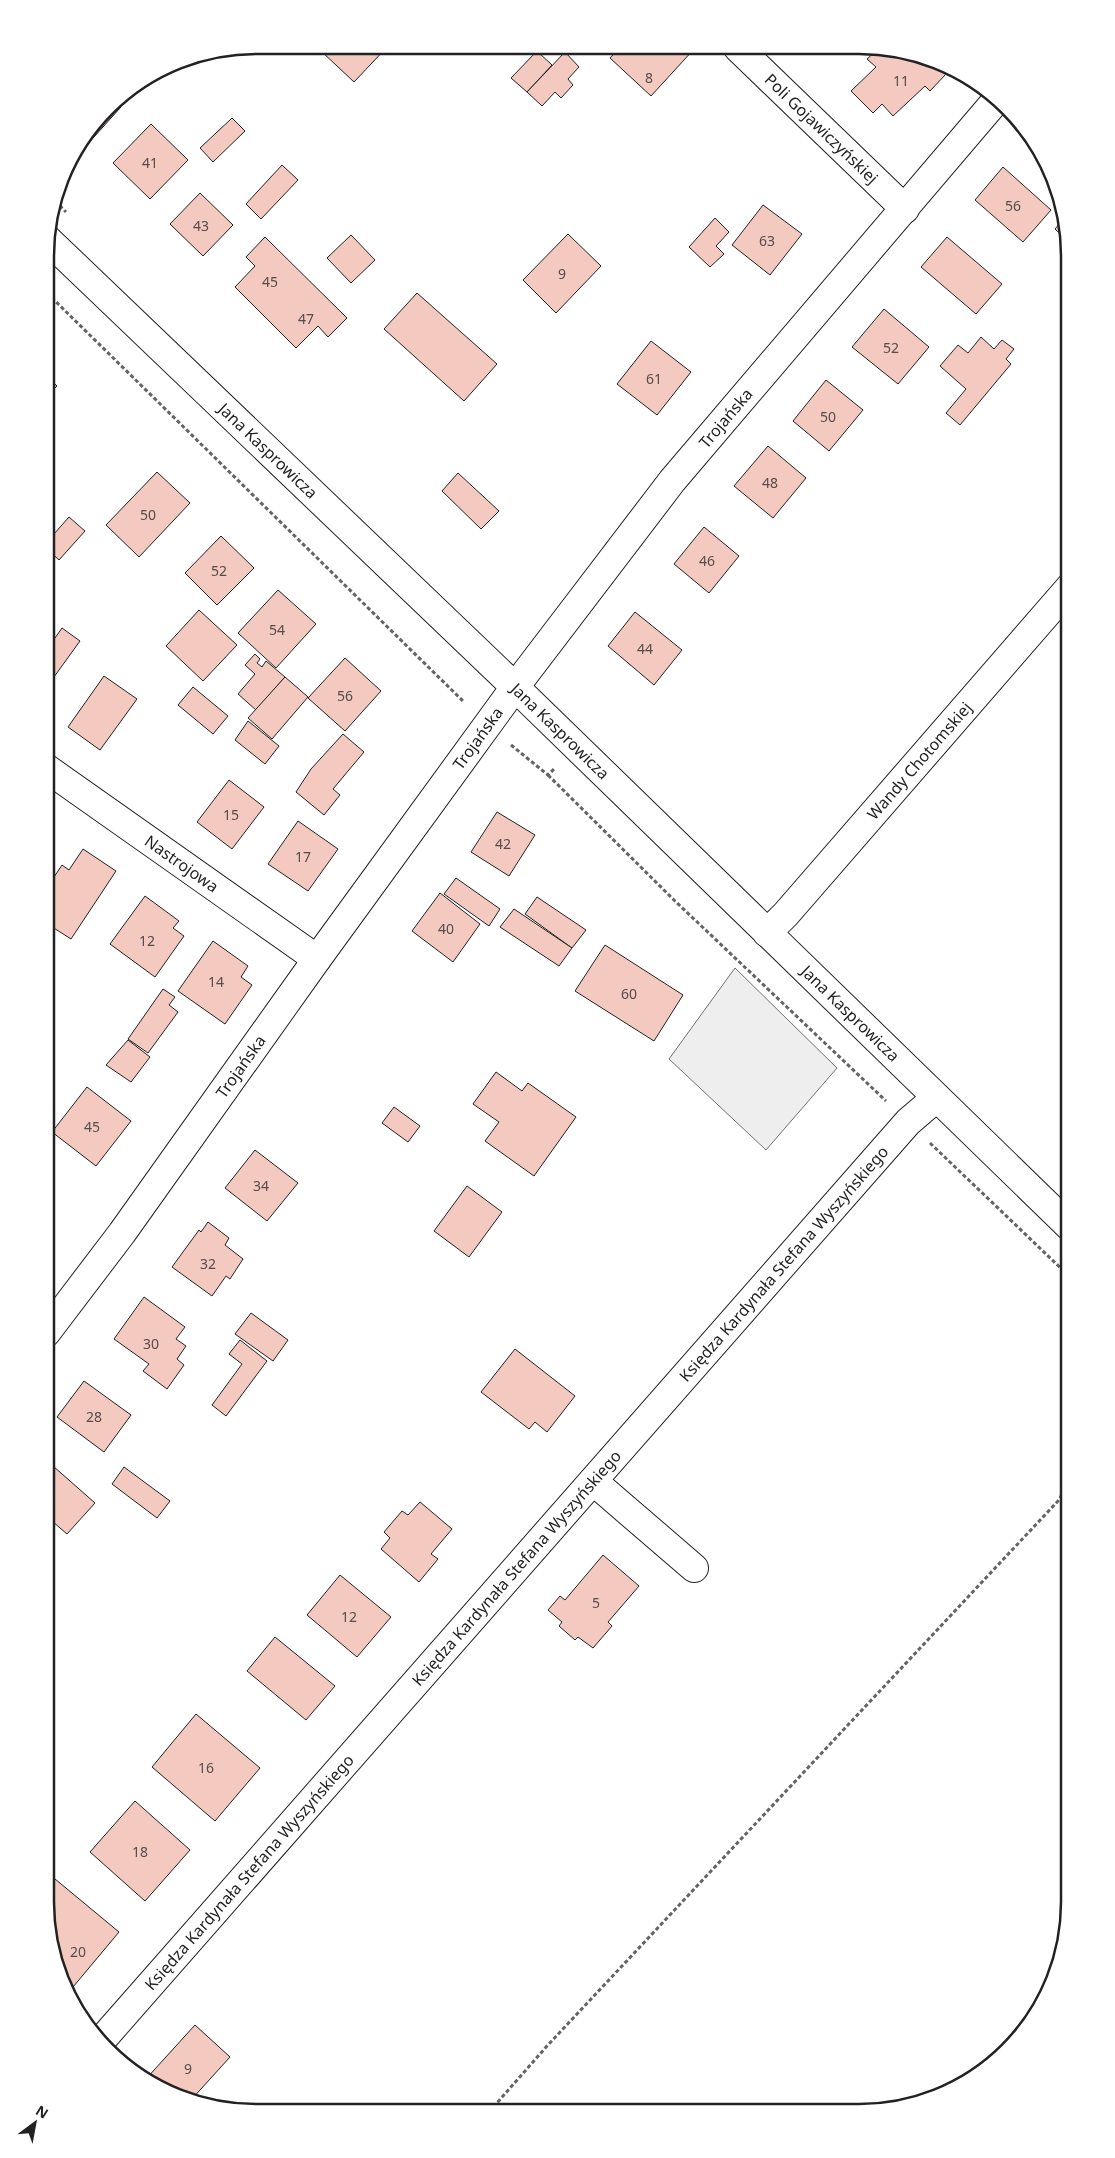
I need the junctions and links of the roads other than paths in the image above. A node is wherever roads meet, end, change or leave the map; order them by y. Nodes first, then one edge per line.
1 (744, 54) edge
2 (993, 104) edge
3 (905, 209) junction
4 (54, 246) edge
5 (1061, 597) edge
6 (515, 688) junction
7 (54, 774) edge
8 (767, 933) junction
9 (316, 959) junction
10 (936, 1098) junction
11 (1061, 1218) edge
12 (54, 1322) edge
13 (593, 1481) junction
14 (694, 1568) dead end
15 (105, 2037) edge

1 - 3 street, Poli Gojawiczyńskiej
2 - 3 street, Trojańska
3 - 6 street, Trojańska
4 - 6 street, Jana Kasprowicza
5 - 8 street, Wandy Chotomskiej
6 - 8 street, Jana Kasprowicza
6 - 9 street, Trojańska
7 - 9 street, Nastrojowa
8 - 10 street, Jana Kasprowicza
9 - 12 street, Trojańska
10 - 11 street, Jana Kasprowicza
10 - 13 street, Księdza Kardynała Stefana Wyszyńskiego
13 - 14 street
13 - 15 street, Księdza Kardynała Stefana Wyszyńskiego

